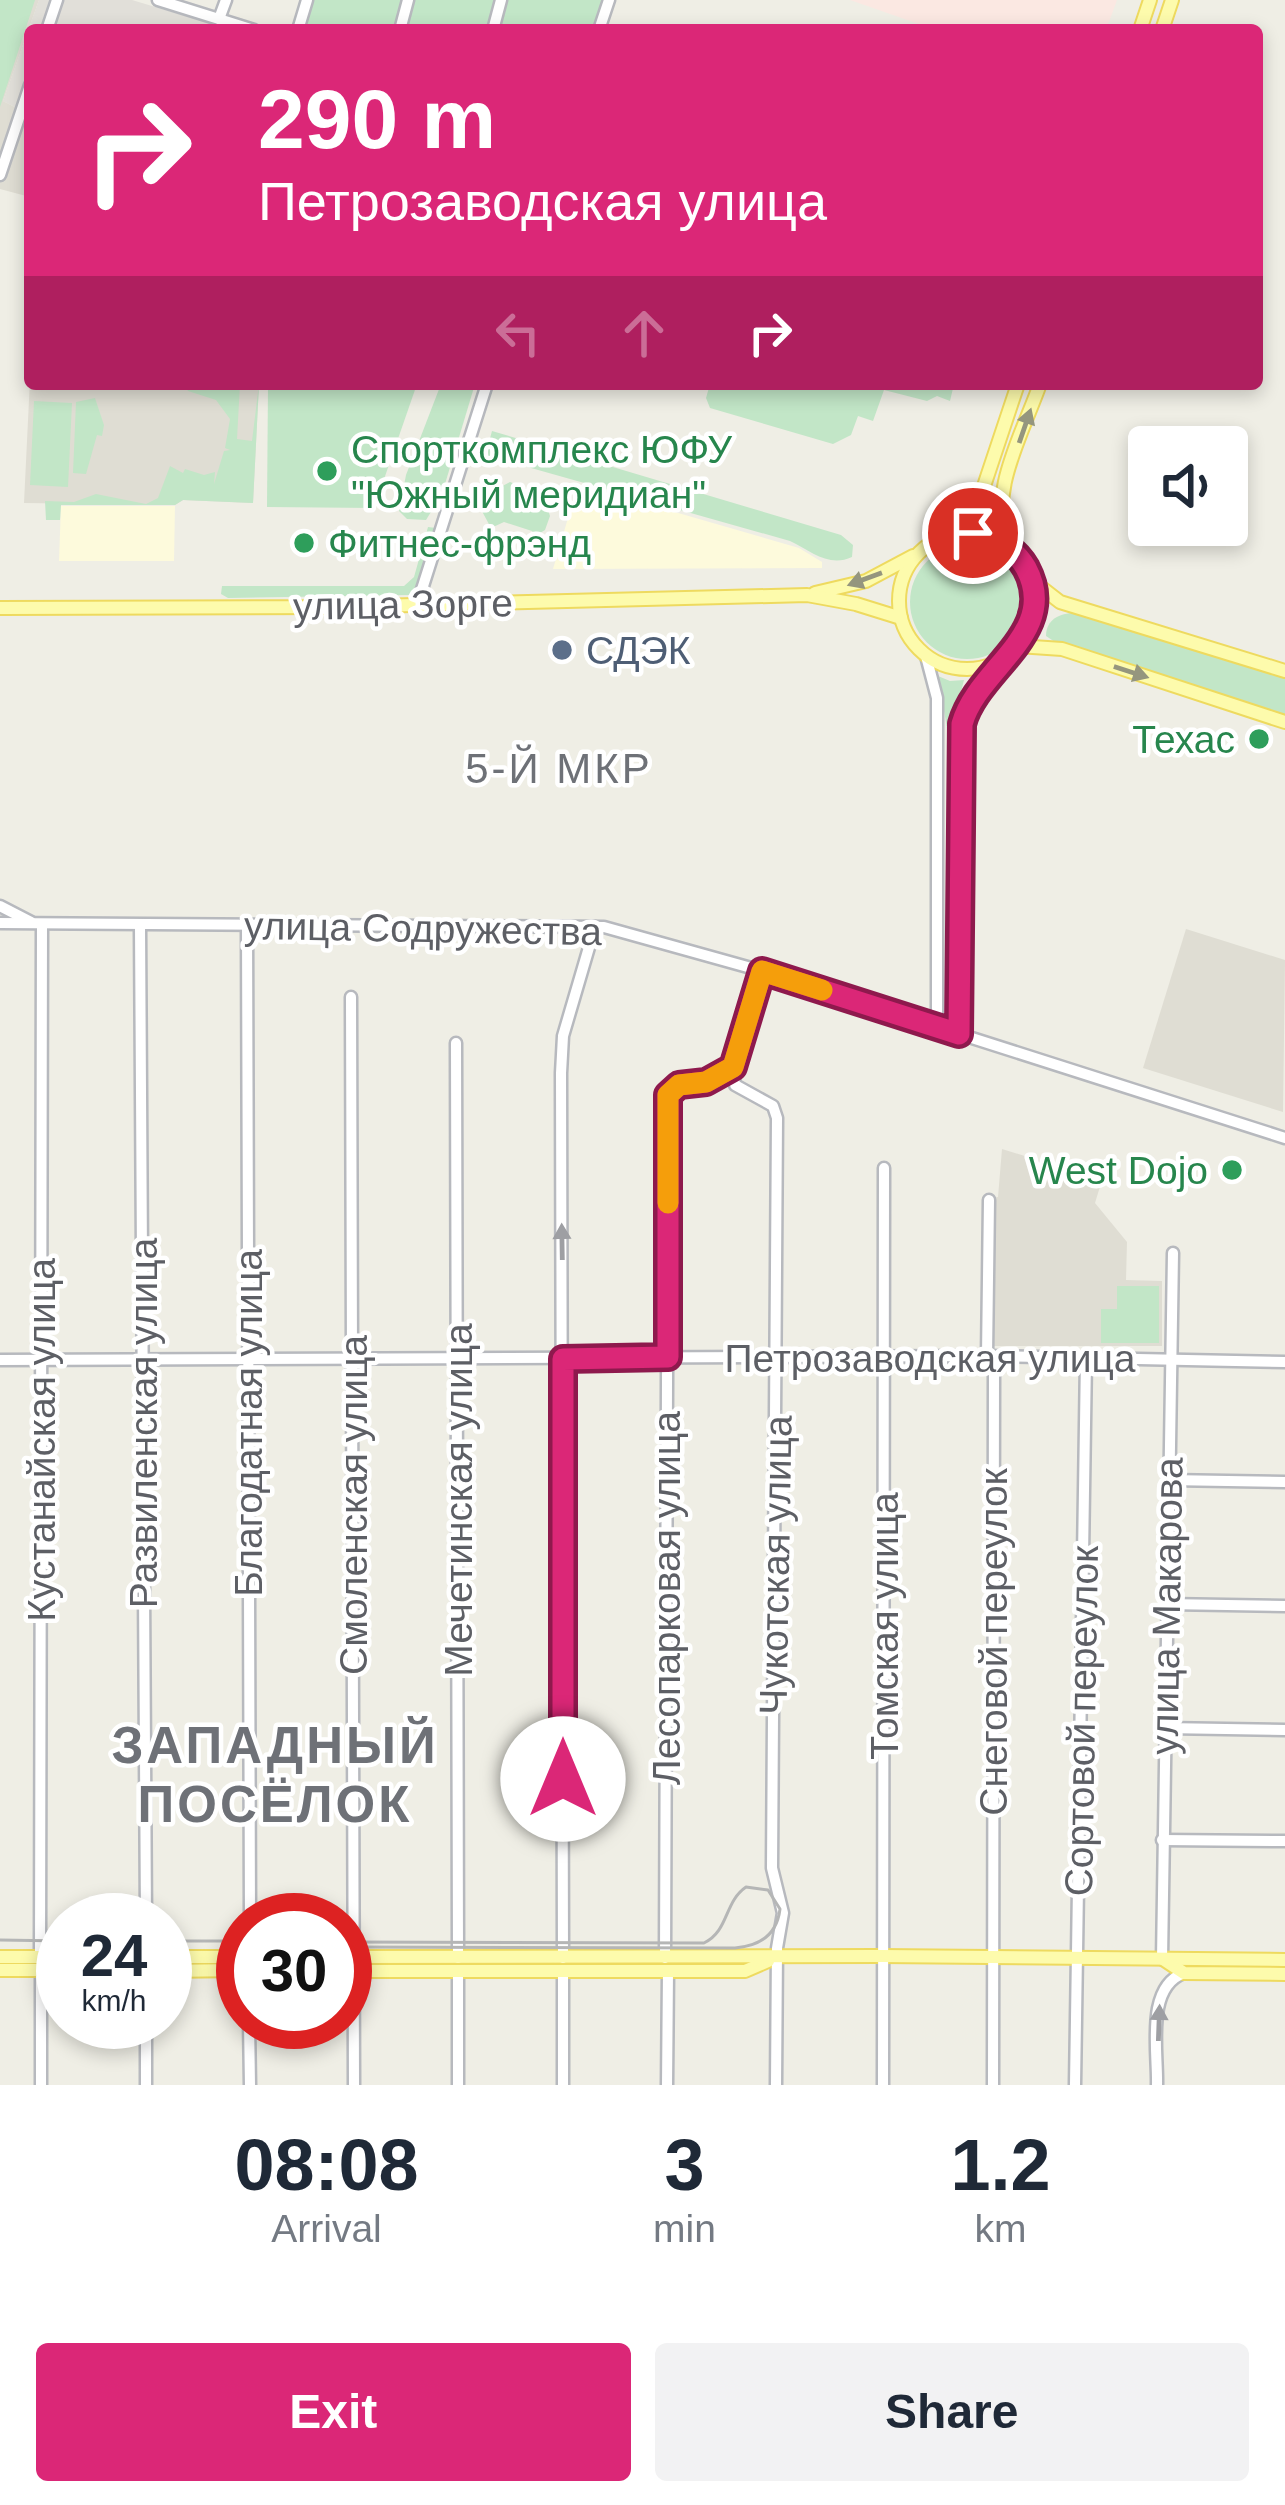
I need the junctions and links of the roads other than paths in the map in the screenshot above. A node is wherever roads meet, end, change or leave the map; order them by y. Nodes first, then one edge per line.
1 (158, 0) edge
2 (226, 0) edge
3 (219, 19) junction
4 (235, 24) edge
5 (24, 104) edge
6 (0, 176) edge
7 (485, 390) edge
8 (1016, 390) edge
9 (1038, 390) edge
10 (952, 534) junction
11 (1011, 548) junction
12 (919, 553) junction
13 (1032, 580) junction
14 (806, 596) junction
15 (417, 604) junction
16 (0, 608) edge
17 (901, 618) junction
18 (1018, 646) junction
19 (926, 656) junction
20 (1002, 659) junction
21 (1285, 670) edge
22 (1285, 722) edge
23 (0, 906) edge
24 (0, 923) edge
25 (38, 923) junction
26 (140, 926) junction
27 (247, 926) junction
28 (595, 926) junction
29 (762, 971) junction
30 (351, 997) dead end
31 (937, 1027) junction
32 (959, 1034) junction
33 (456, 1042) dead end
34 (733, 1067) junction
35 (1285, 1138) edge
36 (884, 1168) dead end
37 (988, 1200) dead end
38 (1173, 1253) dead end
39 (886, 1356) junction
40 (987, 1356) junction
41 (668, 1357) junction
42 (777, 1357) junction
43 (1086, 1358) junction
44 (248, 1359) junction
45 (563, 1359) junction
46 (1172, 1359) junction
47 (0, 1360) edge
48 (41, 1360) junction
49 (143, 1360) junction
50 (353, 1360) junction
51 (458, 1360) junction
52 (1285, 1362) edge
53 (1168, 1480) junction
54 (1285, 1482) edge
55 (1166, 1604) junction
56 (1285, 1606) edge
57 (1164, 1729) junction
58 (1285, 1730) edge
59 (1162, 1840) junction
60 (1285, 1841) edge
61 (40, 1893) edge
62 (146, 1893) edge
63 (250, 1893) edge
64 (349, 1893) edge
65 (881, 1956) junction
66 (991, 1956) junction
67 (0, 1957) edge
68 (777, 1957) junction
69 (1078, 1957) junction
70 (1162, 1959) junction
71 (1285, 1960) edge
72 (36, 1963) edge
73 (372, 1964) edge
74 (458, 1964) junction
75 (36, 1965) edge
76 (563, 1965) junction
77 (666, 1965) junction
78 (0, 1970) edge
79 (1184, 1973) junction
80 (1285, 1974) edge
81 (41, 2049) edge
82 (146, 2049) edge
83 (250, 2049) edge
84 (353, 2049) edge
85 (41, 2085) edge
86 (146, 2085) edge
87 (250, 2085) edge
88 (354, 2085) edge
89 (458, 2085) edge
90 (563, 2085) edge
91 (668, 2085) edge
92 (776, 2085) edge
93 (884, 2085) edge
94 (993, 2085) edge
95 (1075, 2085) edge
96 (1157, 2085) edge

1 - 3 street
2 - 3 street
3 - 4 street
5 - 6 street
7 - 15 street
8 - 10 main road
11 -> 9 main road
10 - 11 main road
10 - 12 main road
11 - 13 main road
12 -> 14 main road, улица Зорге
12 - 17 main road
13 - 18 main road
13 - 21 main road
14 - 15 main road, улица Зорге
14 - 17 main road, улица Зорге
15 - 16 main road, улица Зорге
17 - 19 main road
18 - 20 main road
18 -> 22 main road
19 - 20 main road
19 - 31 street
20 - 32 street
23 - 25 street, улица Содружества
24 - 25 street, улица Содружества
25 - 26 street, улица Содружества
25 - 48 street, Кустанайская улица
26 - 27 street, улица Содружества
26 - 49 street, Развиленская улица
27 - 28 street, улица Содружества
27 - 44 street, Благодатная улица
28 - 29 street, улица Содружества
45 -> 28 street
29 - 31 street, улица Содружества
29 - 34 street
30 - 50 street, Смоленская улица
31 - 32 street, улица Содружества
32 - 35 street, улица Содружества
33 - 51 street, Мечетинская улица
34 - 41 street, Лесопарковая улица
34 - 42 street, Чукотская улица
36 - 39 street, Томская улица
37 - 40 street, Снеговой переулок
38 - 46 street, улица Макарова
39 - 40 street, Петрозаводская улица
39 - 42 street, Петрозаводская улица
39 - 65 street, Томская улица
40 - 43 street, Петрозаводская улица
40 - 66 street, Снеговой переулок
41 - 42 street, Петрозаводская улица
41 - 45 street, Петрозаводская улица
41 - 77 street, Лесопарковая улица
42 - 68 street, Чукотская улица
43 - 46 street, Петрозаводская улица
43 - 69 street, Сортовой переулок
44 - 49 street, Петрозаводская улица
44 - 50 street, Петрозаводская улица
44 - 63 street, Благодатная улица
45 - 51 street, Петрозаводская улица
45 - 76 street
46 - 52 street, Петрозаводская улица
46 - 53 street, улица Макарова
47 - 48 street, Петрозаводская улица
48 - 49 street, Петрозаводская улица
48 - 61 street, Кустанайская улица
49 - 62 street, Развиленская улица
50 - 51 street, Петрозаводская улица
50 - 64 street, Смоленская улица
51 - 74 street, Мечетинская улица
53 - 54 street
53 - 55 street, улица Макарова
55 - 56 street
55 - 57 street, улица Макарова
57 - 58 street
57 - 59 street, улица Макарова
59 - 60 street
59 - 70 street, улица Макарова
65 - 66 main road
65 - 68 main road
65 - 93 street, Томская улица
66 - 69 main road
66 - 94 street, Снеговой переулок
67 - 72 main road
68 - 77 main road
68 - 92 street, Чукотская улица
69 - 70 main road
69 - 95 street, Сортовой переулок
70 - 71 main road
70 - 79 main road
73 - 74 main road
74 - 76 main road
74 - 89 street, Мечетинская улица
75 - 78 main road
76 - 77 main road
76 - 90 street
77 - 91 street, Лесопарковая улица
79 - 80 main road
96 -> 79 street
81 - 85 street, Кустанайская улица
82 - 86 street
83 - 87 street
84 - 88 street, Смоленская улица

